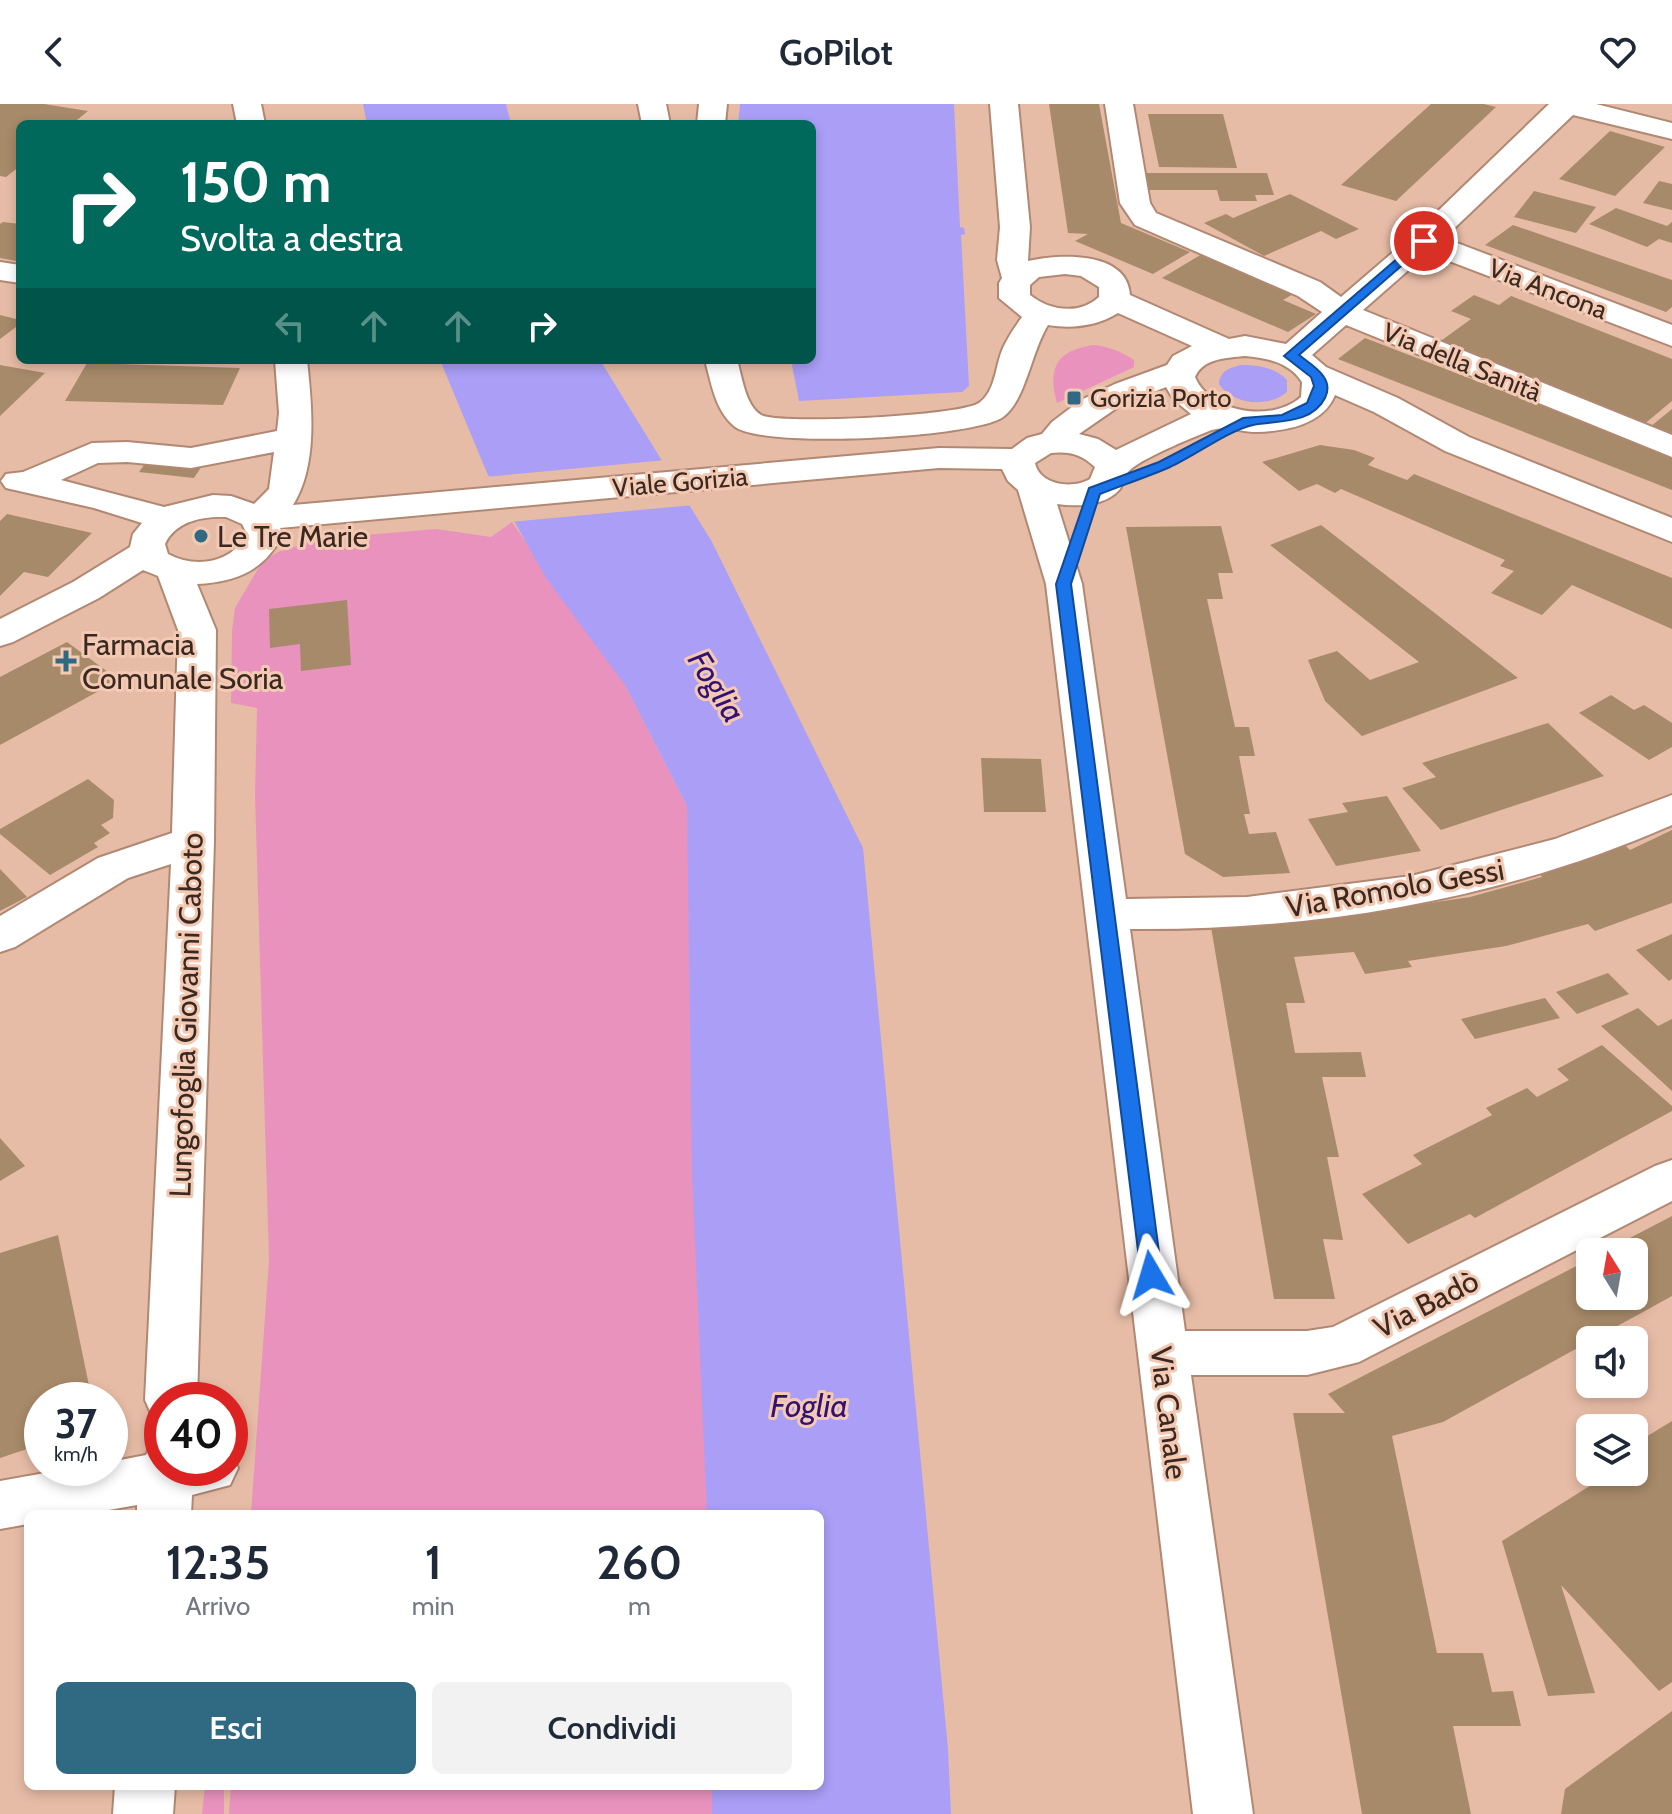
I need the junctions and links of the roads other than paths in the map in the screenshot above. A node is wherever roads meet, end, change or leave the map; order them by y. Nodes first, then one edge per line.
1 (1004, 104) edge
2 (1119, 104) edge
3 (1566, 104) edge
4 (1672, 131) edge
5 (1015, 227) junction
6 (1424, 241) junction
7 (1066, 265) junction
8 (1017, 278) junction
9 (1115, 299) junction
10 (1040, 313) junction
11 (1344, 313) junction
12 (1082, 316) junction
13 (1672, 336) edge
14 (1222, 347) junction
15 (291, 364) edge
16 (722, 364) edge
17 (1304, 365) junction
18 (1180, 373) junction
19 (1300, 414) junction
20 (1233, 419) junction
21 (1061, 443) junction
22 (1457, 444) junction
23 (1672, 447) edge
24 (290, 452) junction
25 (1027, 474) junction
26 (13, 480) edge
27 (1104, 481) junction
28 (213, 506) junction
29 (167, 519) junction
30 (259, 526) junction
31 (1672, 531) edge
32 (160, 562) junction
33 (234, 565) junction
34 (1064, 584) junction
35 (197, 630) junction
36 (0, 634) edge
37 (1672, 809) edge
38 (193, 841) junction
39 (1124, 914) junction
40 (0, 936) edge
41 (1672, 1179) edge
42 (1161, 1353) junction
43 (172, 1382) edge
44 (144, 1485) edge
45 (0, 1505) edge
46 (145, 1790) edge
47 (143, 1814) edge
48 (1223, 1814) edge

1 - 5 street
2 - 11 street, Via della Sanità
3 - 4 street
3 - 6 street
5 - 7 street
5 - 8 street
6 - 11 street
6 - 13 street, Via Ancona
7 - 8 street
7 - 9 street
8 - 10 street
9 - 12 street
9 - 14 street
10 - 12 street
10 - 16 street
11 - 17 street
11 - 23 street, Via della Sanità
12 - 18 street
14 - 17 street, Viale Gorizia
14 - 18 street, Viale Gorizia
15 - 24 street
17 - 19 street
17 - 22 street, Viale Gorizia
18 - 20 street
18 - 21 street, Viale Gorizia
19 - 20 street
19 - 22 street
20 - 27 street, Viale Gorizia
21 - 25 street, Viale Gorizia
21 - 27 street
22 - 31 street
24 - 26 street
24 - 28 street
24 - 30 street
25 - 27 street, Viale Gorizia
25 - 30 street, Viale Gorizia
25 - 34 street, Via Canale
26 - 29 street
27 - 34 street, Via Canale
28 - 29 street
28 - 30 street
29 - 32 street
30 - 33 street
32 - 33 street
32 - 35 street, Lungofoglia Giovanni Caboto
32 - 36 street
33 - 35 street, Lungofoglia Giovanni Caboto
34 - 39 street, Via Canale
35 - 38 street, Lungofoglia Giovanni Caboto
37 - 39 street, Via Romolo Gessi
38 - 40 street
38 - 43 street, Lungofoglia Giovanni Caboto
39 - 42 street, Via Canale
41 - 42 street, Via Badò
42 - 48 street, Via Canale
44 - 45 street
46 - 47 street

